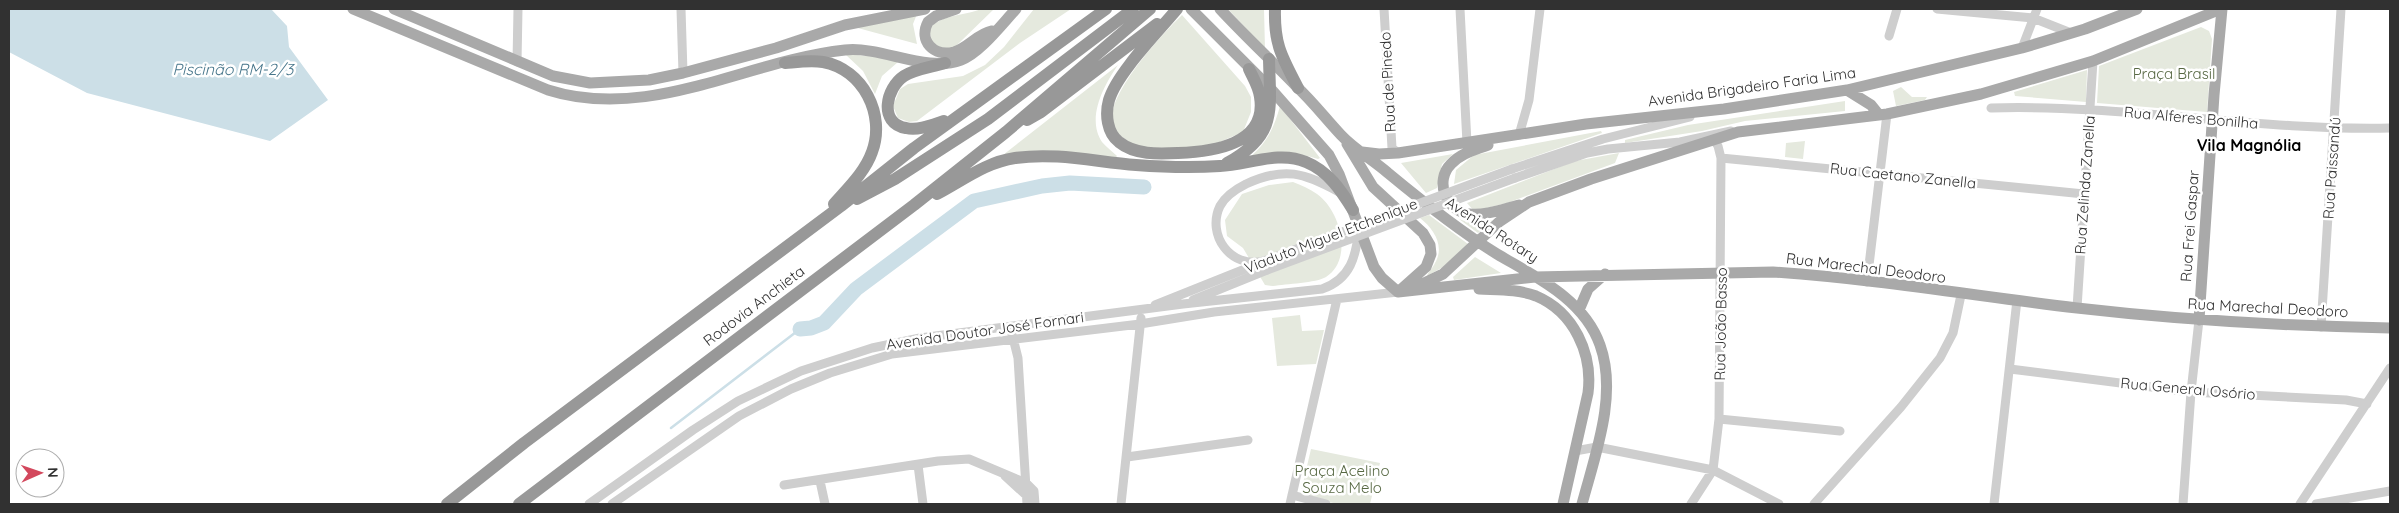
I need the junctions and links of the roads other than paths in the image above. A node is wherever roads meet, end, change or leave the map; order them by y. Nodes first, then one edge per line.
1 (353, 9) edge
2 (394, 9) edge
3 (518, 9) edge
4 (681, 9) edge
5 (925, 9) edge
6 (956, 9) edge
7 (1016, 9) edge
8 (1106, 9) edge
9 (1133, 9) edge
10 (1150, 9) edge
11 (1177, 9) edge
12 (1192, 9) edge
13 (1220, 9) edge
14 (1274, 9) edge
15 (1384, 9) edge
16 (1460, 9) edge
17 (1540, 9) edge
18 (1897, 9) edge
19 (1937, 9) edge
20 (2038, 9) edge
21 (2137, 9) edge
22 (2221, 9) edge
23 (2341, 9) edge
24 (2033, 18) junction
25 (996, 30) junction
26 (2071, 34) junction
27 (1889, 36) dead end
28 (2022, 48) junction
29 (1269, 60) junction
30 (2093, 61) junction
31 (517, 62) junction
32 (785, 63) junction
33 (945, 63) junction
34 (1249, 69) junction
35 (683, 73) junction
36 (1270, 88) junction
37 (1298, 88) junction
38 (1847, 90) junction
39 (1991, 108) dead end
40 (1724, 109) junction
41 (2091, 109) junction
42 (1883, 114) junction
43 (954, 118) junction
44 (2213, 120) junction
45 (2390, 128) edge
46 (2334, 130) junction
47 (1006, 132) junction
48 (1738, 132) junction
49 (1518, 135) junction
50 (1342, 136) junction
51 (1713, 139) junction
52 (1467, 143) junction
53 (1362, 152) junction
54 (1398, 152) junction
55 (1721, 158) junction
56 (1221, 166) junction
57 (1513, 173) junction
58 (1881, 175) junction
59 (2084, 194) junction
60 (1344, 195) junction
61 (1530, 202) junction
62 (841, 206) junction
63 (914, 206) junction
64 (1352, 210) junction
65 (817, 224) junction
66 (1359, 226) junction
67 (1479, 242) junction
68 (1265, 264) junction
69 (1722, 273) junction
70 (1605, 274) junction
71 (1536, 276) junction
72 (1867, 282) junction
73 (1442, 288) junction
74 (1398, 292) junction
75 (1961, 294) junction
76 (1338, 299) junction
77 (2017, 300) junction
78 (1183, 304) junction
79 (2077, 308) junction
80 (1142, 310) junction
81 (1578, 310) junction
82 (2199, 320) junction
83 (1140, 324) junction
84 (1009, 327) junction
85 (2321, 327) junction
86 (2390, 328) edge
87 (1014, 339) junction
88 (2390, 368) edge
89 (2010, 369) junction
90 (2191, 392) junction
91 (2367, 404) junction
92 (1719, 418) junction
93 (1840, 431) dead end
94 (1248, 440) dead end
95 (1596, 447) junction
96 (1575, 451) junction
97 (1127, 458) junction
98 (918, 464) junction
99 (997, 470) junction
100 (1713, 470) junction
101 (820, 481) junction
102 (1026, 483) junction
103 (784, 485) dead end
104 (2390, 491) edge
105 (1027, 500) edge
106 (1291, 500) edge
107 (447, 504) edge
108 (519, 504) edge
109 (589, 504) edge
110 (612, 504) edge
111 (825, 504) edge
112 (923, 504) edge
113 (1036, 504) edge
114 (1121, 504) edge
115 (1326, 504) edge
116 (1563, 504) edge
117 (1582, 504) edge
118 (1691, 504) edge
119 (1779, 504) edge
120 (1814, 504) edge
121 (1994, 504) edge
122 (2184, 504) edge
123 (2300, 504) edge
124 (2316, 504) edge

1 - 32 main road
2 - 31 main road
3 - 31 street
4 - 35 street
5 - 35 main road
6 - 25 main road
7 - 25 main road
8 - 43 highway, Rodovia Anchieta
9 - 62 highway, Rodovia Anchieta
10 - 47 highway, Rodovia Anchieta
11 - 34 highway
11 - 47 highway, Rodovia Anchieta
12 - 34 main road
13 - 29 main road, Avenida Rotary
14 - 37 highway
15 - 54 street, Rua de Pinedo
16 - 52 street
17 - 49 street
18 - 27 street
19 - 24 street
20 - 24 street
21 - 26 main road, Avenida Brigadeiro Faria Lima
22 - 30 main road
22 - 44 main road, Rua Frei Gaspar
23 - 46 street, Rua Paissandú
24 - 26 street
24 - 28 street
25 - 33 main road
26 - 28 main road, Avenida Brigadeiro Faria Lima
28 - 38 main road, Avenida Brigadeiro Faria Lima
29 - 36 highway
29 - 37 main road, Avenida Rotary
30 - 41 street, Rua Zelinda Zanella
30 - 42 main road
31 - 35 main road
32 - 33 main road
32 - 65 highway
33 - 43 highway
34 - 36 main road
36 - 56 highway
36 - 64 main road
37 - 50 main road, Avenida Rotary
38 - 40 main road, Avenida Brigadeiro Faria Lima
38 - 42 main road
39 - 41 street, Rua Alferes Bonilha
40 - 49 main road, Avenida Brigadeiro Faria Lima
40 - 57 street, Viaduto Miguel Etchenique
41 - 44 street, Rua Alferes Bonilha
41 - 59 street, Rua Zelinda Zanella
42 - 48 main road
42 - 58 street
43 - 62 highway, Rodovia Anchieta
44 - 46 street, Rua Alferes Bonilha
44 - 82 main road, Rua Frei Gaspar
45 - 46 street, Rua Alferes Bonilha
46 - 85 street, Rua Paissandú
47 - 63 highway, Rodovia Anchieta
48 - 51 main road
48 - 57 street, Viaduto Miguel Etchenique
49 - 52 main road, Avenida Brigadeiro Faria Lima
49 - 61 main road
50 - 53 main road, Avenida Rotary
50 - 74 main road
51 - 55 street, Rua João Basso
51 - 61 main road
52 - 54 main road, Avenida Brigadeiro Faria Lima
53 - 54 main road, Avenida Brigadeiro Faria Lima
53 - 67 main road, Avenida Rotary
55 - 58 street, Rua Caetano Zanella
55 - 69 street, Rua João Basso
56 - 60 highway
56 - 63 highway
57 - 68 street, Viaduto Miguel Etchenique, bridge
58 - 59 street, Rua Caetano Zanella
58 - 72 street
59 - 79 street, Rua Zelinda Zanella
60 - 64 highway
60 - 68 street
61 - 67 main road
62 - 65 highway, Rodovia Anchieta
63 - 108 highway, Rodovia Anchieta
64 - 66 main road
65 - 107 highway, Rodovia Anchieta
66 - 74 main road
66 - 78 street, Avenida Doutor José Fornari
67 - 71 main road, Avenida Rotary
67 - 74 main road
68 - 78 street, Viaduto Miguel Etchenique
68 - 80 street, Viaduto Miguel Etchenique
69 - 70 main road, Rua Marechal Deodoro
69 - 72 main road, Rua Marechal Deodoro
69 - 92 street, Rua João Basso
70 - 71 main road, Rua Marechal Deodoro
70 - 81 main road
71 - 73 main road, Rua Marechal Deodoro
71 - 81 main road, Avenida Rotary
72 - 75 main road, Rua Marechal Deodoro
73 - 74 main road, Rua Marechal Deodoro
73 - 96 main road
74 - 76 street, Rua Marechal Deodoro
75 - 77 main road, Rua Marechal Deodoro
75 - 120 street
76 - 83 street, Avenida Doutor José Fornari
76 - 106 street
77 - 79 main road, Rua Marechal Deodoro
77 - 89 street
78 - 80 street, Avenida Doutor José Fornari
78 - 83 street, Avenida Doutor José Fornari
79 - 82 main road, Rua Marechal Deodoro
80 - 83 street
80 - 84 street, Avenida Doutor José Fornari
81 - 95 main road, Avenida Rotary
82 - 85 main road, Rua Marechal Deodoro
82 - 90 street, Rua Frei Gaspar
83 - 87 street, Avenida Doutor José Fornari
83 - 97 street
84 - 87 street
84 - 109 street, Avenida Doutor José Fornari
85 - 86 main road, Rua Marechal Deodoro
87 - 102 street
87 - 110 street, Avenida Doutor José Fornari
88 - 91 street
89 - 90 street, Rua General Osório
89 - 121 street
90 - 91 street, Rua General Osório
90 - 122 street, Rua Frei Gaspar
91 - 123 street
92 - 93 street
92 - 100 street, Rua João Basso
94 - 97 street
95 - 96 street
95 - 100 street
95 - 117 main road, Avenida Rotary
96 - 116 main road
97 - 114 street
98 - 99 street
98 - 101 street
98 - 112 street
99 - 102 street
99 - 105 street
100 - 118 street, Rua João Basso
100 - 119 street
101 - 103 street
101 - 111 street
102 - 105 street
102 - 113 street
104 - 124 street
106 - 115 street

